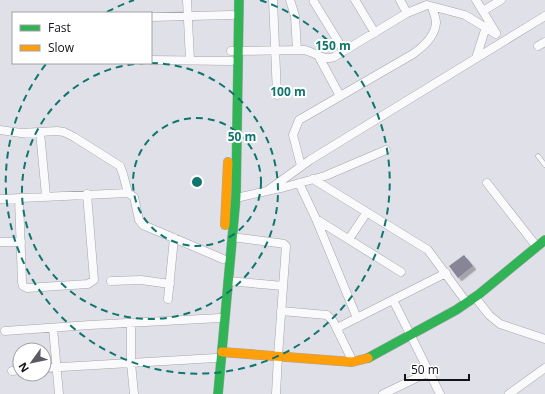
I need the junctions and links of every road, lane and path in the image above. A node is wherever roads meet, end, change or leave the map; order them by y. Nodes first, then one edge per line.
1 (188, 0) edge
2 (232, 0) edge
3 (239, 0) edge
4 (273, 0) edge
5 (290, 0) edge
6 (355, 0) edge
7 (400, 0) edge
8 (501, 0) edge
9 (314, 2) dead end
10 (427, 4) edge
11 (480, 5) edge
12 (407, 13) junction
13 (465, 14) junction
14 (232, 15) junction
15 (189, 16) junction
16 (545, 16) edge
17 (152, 17) edge
18 (486, 27) junction
19 (375, 33) junction
20 (496, 34) junction
21 (501, 42) junction
22 (297, 50) junction
23 (274, 51) junction
24 (344, 51) junction
25 (235, 52) junction
26 (318, 55) junction
27 (476, 58) junction
28 (152, 60) edge
29 (190, 60) junction
30 (231, 61) junction
31 (277, 95) dead end
32 (340, 96) junction
33 (0, 130) edge
34 (40, 132) junction
35 (386, 150) dead end
36 (538, 156) dead end
37 (545, 165) edge
38 (301, 166) junction
39 (313, 179) junction
40 (299, 183) junction
41 (487, 183) dead end
42 (267, 191) junction
43 (128, 193) junction
44 (86, 194) junction
45 (46, 196) junction
46 (19, 198) junction
47 (236, 198) junction
48 (0, 199) edge
49 (367, 212) junction
50 (316, 219) junction
51 (174, 238) junction
52 (232, 238) junction
53 (349, 239) junction
54 (545, 240) edge
55 (0, 242) edge
56 (21, 242) junction
57 (537, 246) junction
58 (223, 259) junction
59 (401, 272) dead end
60 (446, 273) junction
61 (111, 281) dead end
62 (228, 281) junction
63 (170, 284) junction
64 (283, 286) junction
65 (475, 297) junction
66 (168, 299) dead end
67 (393, 300) junction
68 (467, 303) junction
69 (281, 310) junction
70 (220, 318) junction
71 (357, 318) junction
72 (131, 323) junction
73 (52, 328) junction
74 (337, 328) junction
75 (5, 331) dead end
76 (410, 335) junction
77 (545, 339) edge
78 (219, 355) junction
79 (278, 356) junction
80 (353, 362) junction
81 (131, 363) junction
82 (52, 368) edge
83 (57, 368) junction
84 (545, 368) edge
85 (429, 372) junction
86 (58, 394) edge
87 (134, 394) edge
88 (213, 394) edge
89 (218, 394) edge
90 (276, 394) edge
91 (383, 394) edge
92 (440, 394) edge
93 (509, 394) edge

1 - 15 street
2 - 14 main road
3 - 25 main road
4 - 23 street
5 - 22 street
6 - 19 street
7 - 12 street
8 - 11 street
9 - 24 street
10 - 12 street
10 - 13 street
10 - 32 street
11 - 13 street
11 - 20 street
12 - 19 street
13 - 18 street
14 - 15 street
14 - 25 main road
15 - 17 street
15 - 29 street
16 - 21 street
18 - 20 street
18 - 27 street
19 - 24 street
20 - 21 street
21 - 27 street
22 - 23 street
22 - 26 street
23 - 25 street
23 - 31 street
24 - 26 street
25 - 30 main road
25 - 47 main road
26 - 32 street
27 - 38 street
28 - 29 street
29 - 30 street
30 - 58 main road
32 - 38 street
33 - 34 street
34 - 43 street
34 - 45 street
35 - 39 street
36 - 37 lane
38 - 42 street
39 - 40 street
39 - 49 street
40 - 42 street
40 - 50 street
41 - 57 street
42 - 47 street
43 - 44 street
43 - 51 street
44 - 45 street
44 - 56 street
45 - 46 street
46 - 48 street
46 - 56 street
47 - 52 main road
49 - 53 street
49 - 60 street
50 - 53 street
50 - 71 street
51 - 58 street
51 - 63 street
52 - 62 main road
52 - 64 street
53 - 59 street
54 - 57 main road
55 - 56 street
57 - 65 main road
58 - 70 main road
60 - 67 street
60 - 68 street
61 - 63 street
62 - 64 street
62 - 78 main road
63 - 66 street
64 - 69 street
65 - 68 main road
65 - 77 street
67 - 71 street
67 - 76 street
68 - 76 main road
69 - 74 street
69 - 79 street
70 - 72 street
70 - 78 main road
71 - 74 street
72 - 73 street
72 - 81 street
73 - 75 street
73 - 83 street
74 - 80 street
76 - 80 main road
76 - 85 street
78 - 79 main road
78 - 81 street
78 - 88 main road
78 - 89 main road
79 - 80 main road
79 - 90 street
81 - 83 street
81 - 87 street
82 - 83 street
83 - 86 street
84 - 93 street
85 - 91 street
85 - 92 street

